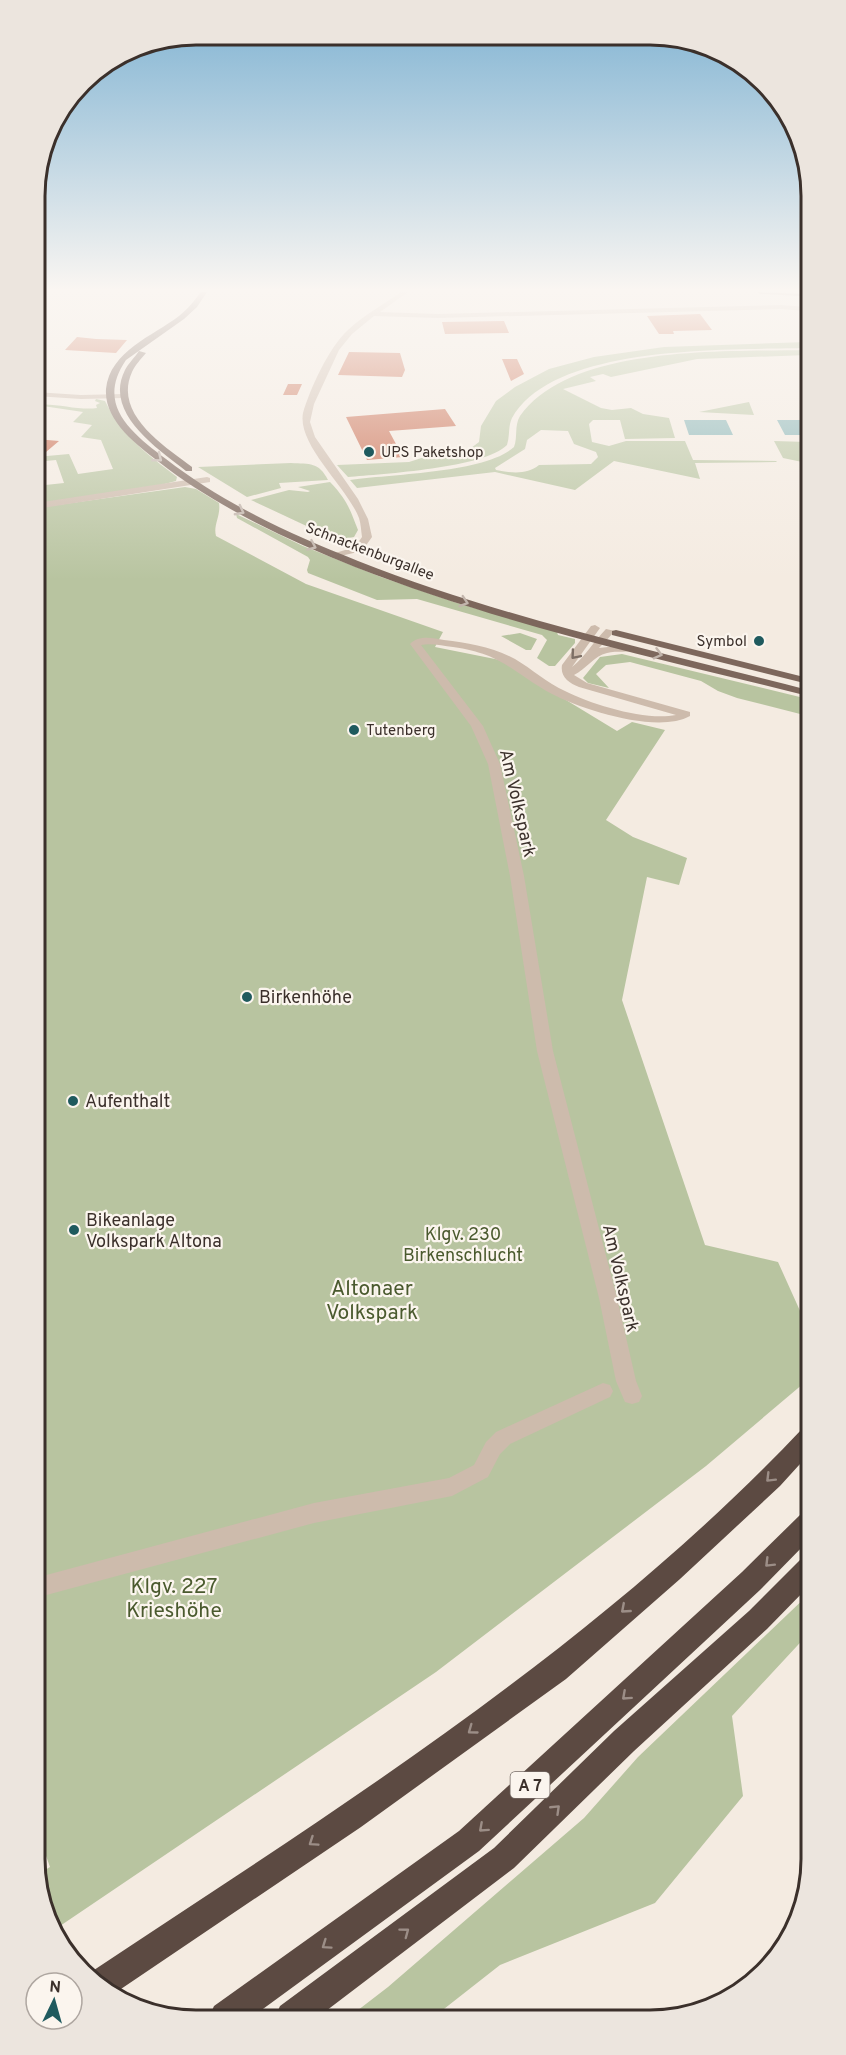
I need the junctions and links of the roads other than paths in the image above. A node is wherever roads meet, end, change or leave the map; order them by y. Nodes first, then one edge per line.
1 (111, 388) edge
2 (125, 388) edge
3 (318, 388) edge
4 (45, 394) edge
5 (124, 396) junction
6 (110, 397) junction
7 (211, 482) joint
8 (193, 483) junction
9 (231, 494) dead end
10 (45, 505) edge
11 (367, 533) junction
12 (338, 552) junction
13 (353, 553) junction
14 (591, 632) junction
15 (606, 636) junction
16 (631, 648) junction
17 (593, 655) junction
18 (568, 674) junction
19 (801, 679) edge
20 (801, 691) edge
21 (603, 1391) dead end
22 (632, 1396) dead end
23 (801, 1446) edge
24 (801, 1531) edge
25 (801, 1577) edge
26 (45, 1585) edge
27 (106, 1980) edge
28 (235, 2010) edge
29 (300, 2010) edge

1 - 6 main road
2 - 5 main road
3 - 11 street
4 - 6 street
5 - 6 street
5 - 7 main road
6 -> 8 main road, Schnackenburgallee
7 - 8 street
8 - 10 street
8 -> 12 main road, Schnackenburgallee
9 - 12 main road, Schnackenburgallee
11 - 12 street
11 - 13 street
12 - 13 street
12 -> 14 main road, Schnackenburgallee
13 - 14 main road, Schnackenburgallee
14 - 15 main road, Schnackenburgallee
14 -> 18 street
15 - 16 main road, Schnackenburgallee
15 - 17 street
15 - 19 main road, Schnackenburgallee
16 - 17 street
16 -> 20 main road, Schnackenburgallee
17 - 18 street
18 - 22 street, Am Volkspark
21 - 26 street
23 -> 27 highway
24 -> 28 highway, A 7
29 -> 25 highway, A 7

